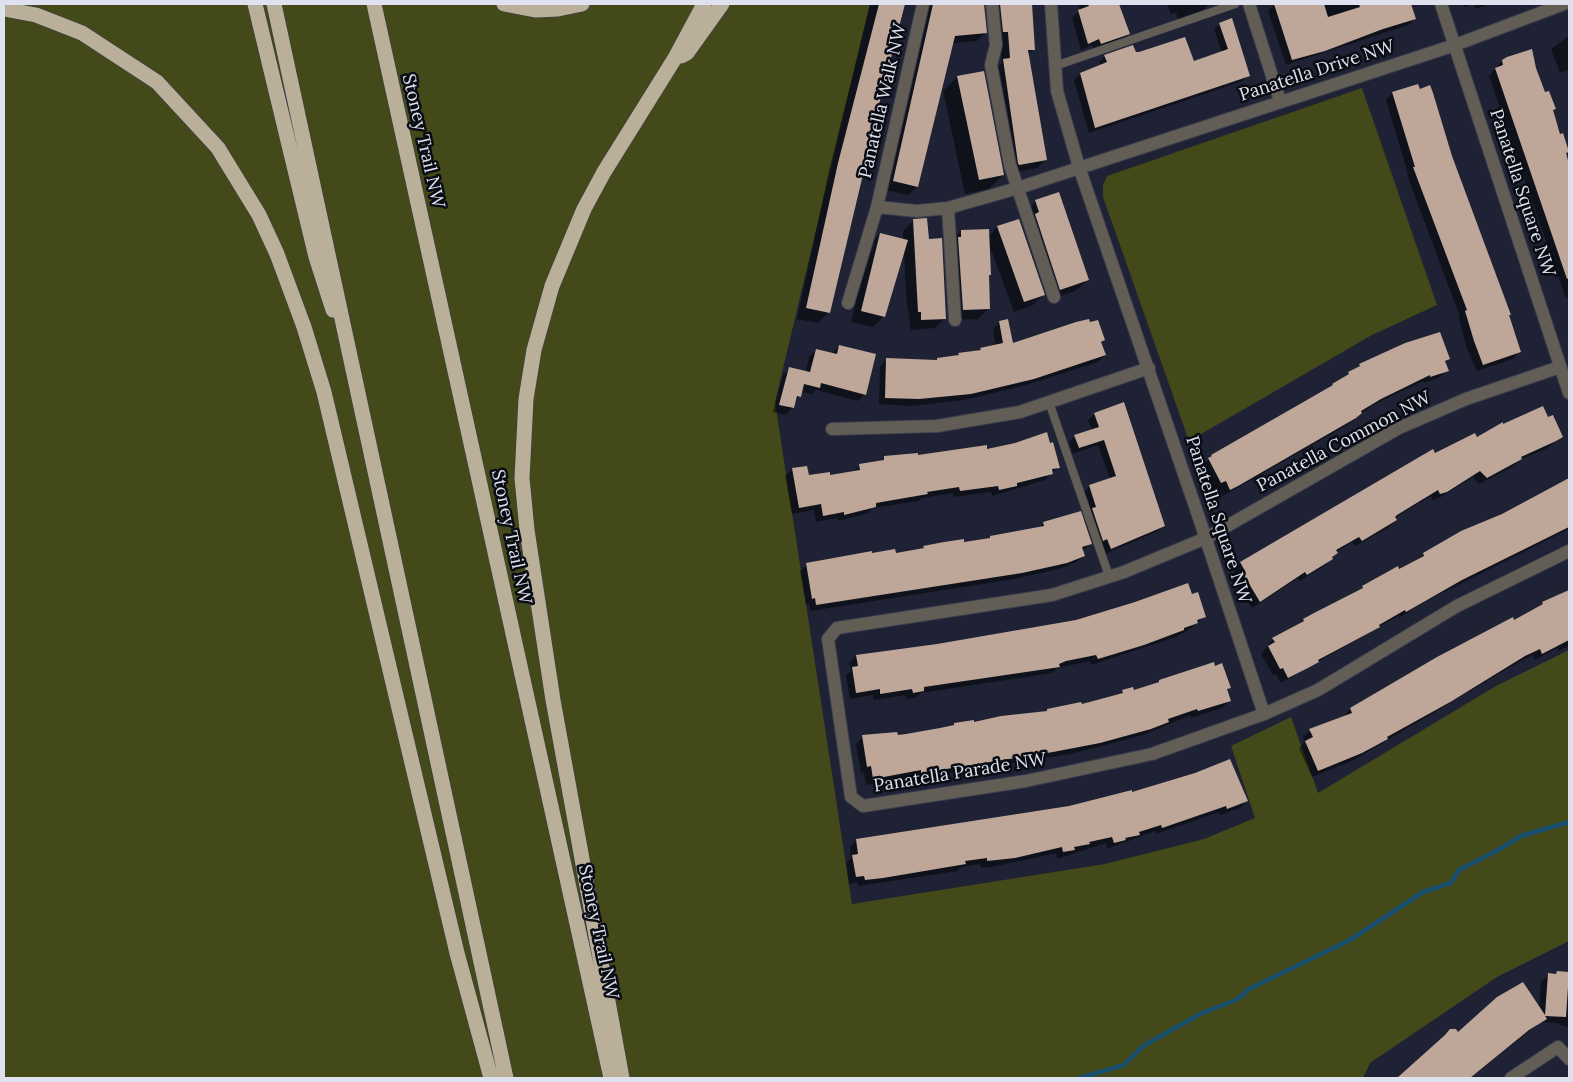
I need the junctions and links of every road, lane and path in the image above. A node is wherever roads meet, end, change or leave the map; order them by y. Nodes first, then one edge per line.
1 (254, 4) edge
2 (274, 4) edge
3 (374, 4) edge
4 (504, 4) edge
5 (582, 4) edge
6 (704, 4) edge
7 (722, 4) edge
8 (923, 4) edge
9 (992, 4) edge
10 (1051, 4) edge
11 (1235, 4) edge
12 (1248, 4) edge
13 (1441, 4) edge
14 (1564, 4) edge
15 (4, 9) edge
16 (1455, 45) junction
17 (674, 58) junction
18 (1056, 66) junction
19 (1280, 101) junction
20 (1079, 167) junction
21 (1018, 188) junction
22 (877, 207) junction
23 (948, 208) junction
24 (1054, 297) dead end
25 (848, 303) dead end
26 (955, 320) dead end
27 (1560, 367) junction
28 (1149, 368) junction
29 (359, 390) junction
30 (1569, 393) edge
31 (1049, 402) junction
32 (832, 429) dead end
33 (1206, 538) junction
34 (1569, 552) edge
35 (1109, 576) junction
36 (1264, 714) junction
37 (1569, 1059) edge
38 (491, 1078) edge
39 (506, 1078) edge
40 (611, 1078) edge
41 (622, 1078) edge
42 (1511, 1078) edge

1 - 29 highway
2 - 29 highway
3 - 40 highway, Stoney Trail NW
4 - 5 highway
6 - 17 highway
7 - 17 highway
8 - 22 street, Panatella Walk NW
9 - 21 street
10 - 18 street, Panatella Square NW
11 - 18 lane
12 - 19 street
13 - 16 street, Panatella Square NW
14 - 16 street, Panatella Drive NW
15 - 38 highway
16 - 19 street, Panatella Drive NW
16 - 27 street, Panatella Square NW
17 - 41 highway
18 - 20 street, Panatella Square NW
19 - 20 street, Panatella Drive NW
20 - 21 street
20 - 28 street, Panatella Square NW
21 - 23 street
21 - 24 street
22 - 23 street
22 - 25 street, Panatella Walk NW
23 - 26 street
27 - 30 street, Panatella Square NW
27 - 33 street, Panatella Common NW
28 - 31 street
28 - 33 street, Panatella Square NW
29 - 39 highway
31 - 32 street
31 - 35 lane
33 - 35 street, Panatella Parade NW
33 - 36 street, Panatella Square NW
34 - 36 street
35 - 36 street, Panatella Parade NW
37 - 42 street

